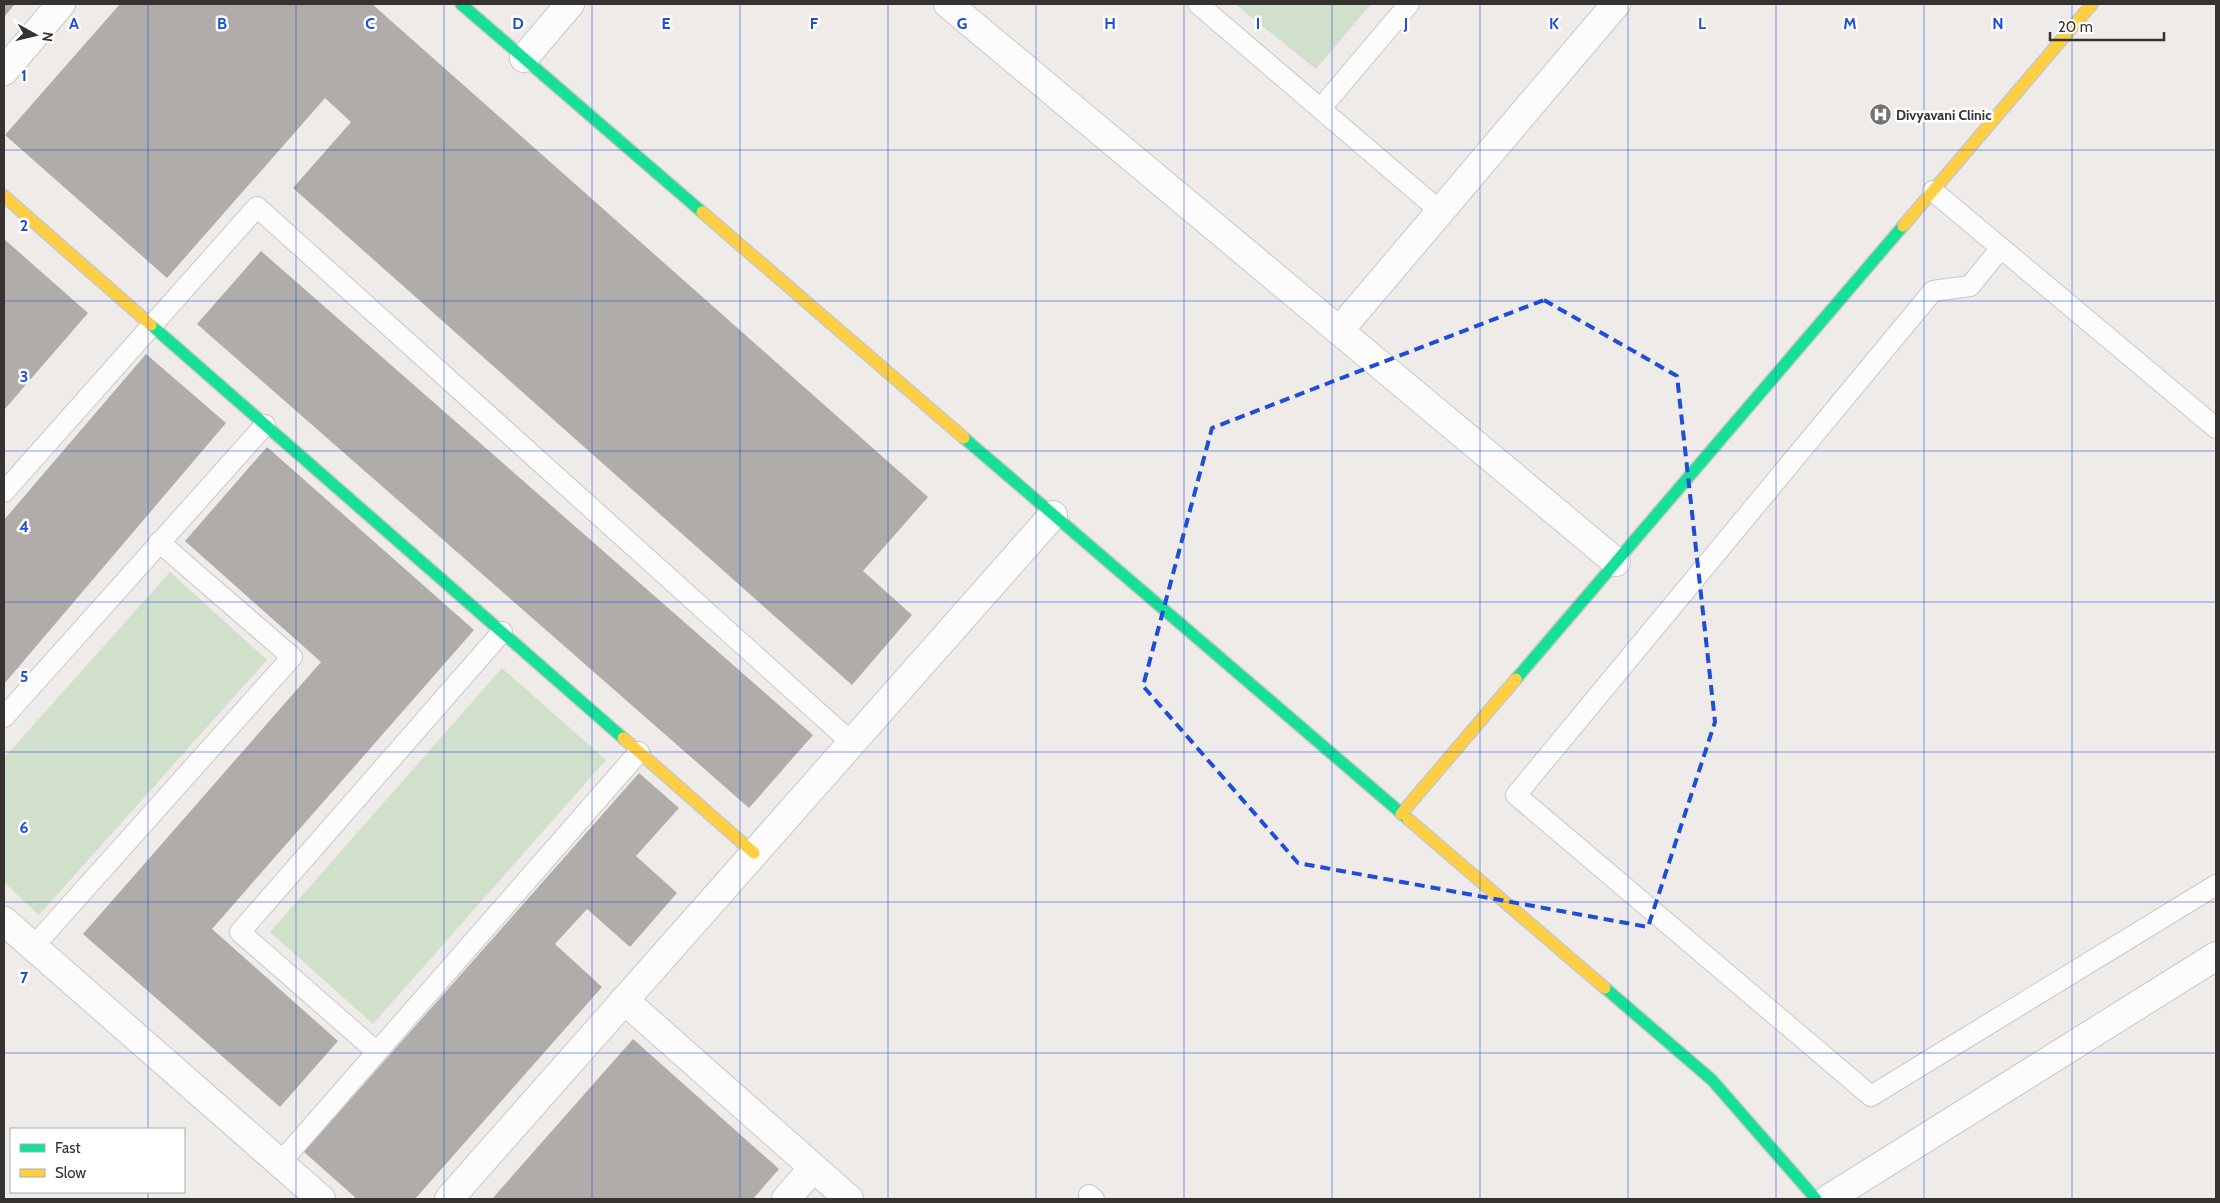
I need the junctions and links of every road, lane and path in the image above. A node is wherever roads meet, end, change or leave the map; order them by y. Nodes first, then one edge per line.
1 (60, 4) edge
2 (461, 4) edge
3 (570, 4) edge
4 (948, 4) edge
5 (1200, 4) edge
6 (1408, 4) edge
7 (1616, 4) edge
8 (2092, 4) edge
9 (524, 58) junction
10 (4, 70) edge
11 (1320, 108) junction
12 (1933, 191) junction
13 (4, 196) edge
14 (1440, 211) junction
15 (2001, 248) junction
16 (152, 325) junction
17 (1339, 331) junction
18 (265, 425) junction
19 (2216, 428) edge
20 (4, 492) edge
21 (1053, 515) junction
22 (159, 542) junction
23 (1616, 562) junction
24 (502, 632) junction
25 (4, 717) edge
26 (852, 743) junction
27 (639, 752) junction
28 (1401, 814) junction
29 (754, 853) junction
30 (2216, 885) edge
31 (4, 921) edge
32 (33, 946) junction
33 (2216, 956) edge
34 (624, 1000) junction
35 (377, 1052) junction
36 (280, 1163) junction
37 (813, 1168) junction
38 (321, 1199) edge
39 (448, 1199) edge
40 (786, 1199) edge
41 (849, 1199) edge
42 (1816, 1199) edge
43 (1828, 1199) edge

1 - 10 street
2 - 9 street
3 - 9 street
4 - 17 street
5 - 11 lane
6 - 11 lane
7 - 14 street
8 - 12 street
9 - 21 street
11 - 14 lane
12 - 15 lane
12 - 23 street
13 - 16 street
14 - 17 street
15 - 19 lane
15 - 30 lane
16 - 18 street
16 - 20 lane
16 - 26 lane
17 - 23 street
18 - 22 lane
18 - 24 street
21 - 26 street
21 - 28 street
22 - 25 lane
22 - 32 lane
23 - 28 street
24 - 27 street
24 - 35 lane
26 - 29 street
27 - 29 street
27 - 35 lane
28 - 42 street
29 - 34 street
31 - 32 street
32 - 36 street
33 - 43 street
34 - 37 street
34 - 39 street
35 - 36 lane
36 - 38 street
37 - 40 street
37 - 41 street

